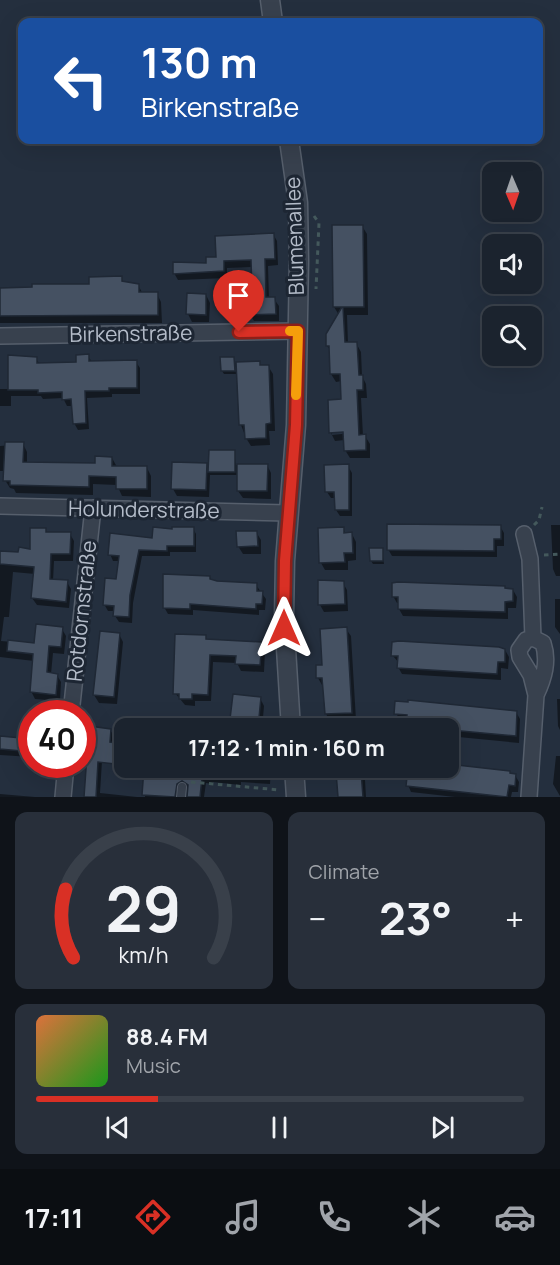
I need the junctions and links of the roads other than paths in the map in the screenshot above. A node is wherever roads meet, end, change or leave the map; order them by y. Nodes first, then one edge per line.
1 (270, 0) edge
2 (272, 18) edge
3 (290, 144) edge
4 (298, 331) junction
5 (0, 336) edge
6 (0, 506) edge
7 (93, 508) junction
8 (288, 513) junction
9 (524, 534) road end
10 (533, 638) junction
11 (536, 695) junction
12 (72, 700) edge
13 (290, 718) edge
14 (65, 778) edge
15 (295, 778) edge
16 (182, 787) road end
17 (296, 794) edge
18 (63, 797) edge
19 (181, 797) edge
20 (529, 797) edge

1 - 2 street
3 - 4 street, Blumenallee
4 - 5 street, Birkenstraße
4 - 8 street, Blumenallee
6 - 7 street, Holunderstraße
7 - 8 street, Holunderstraße
7 - 12 street, Rotdornstraße
8 - 13 street, Blumenallee
9 - 10 street
10 - 11 street
10 - 11 street
11 - 20 street
14 - 18 street
15 - 17 street
16 - 19 lane

